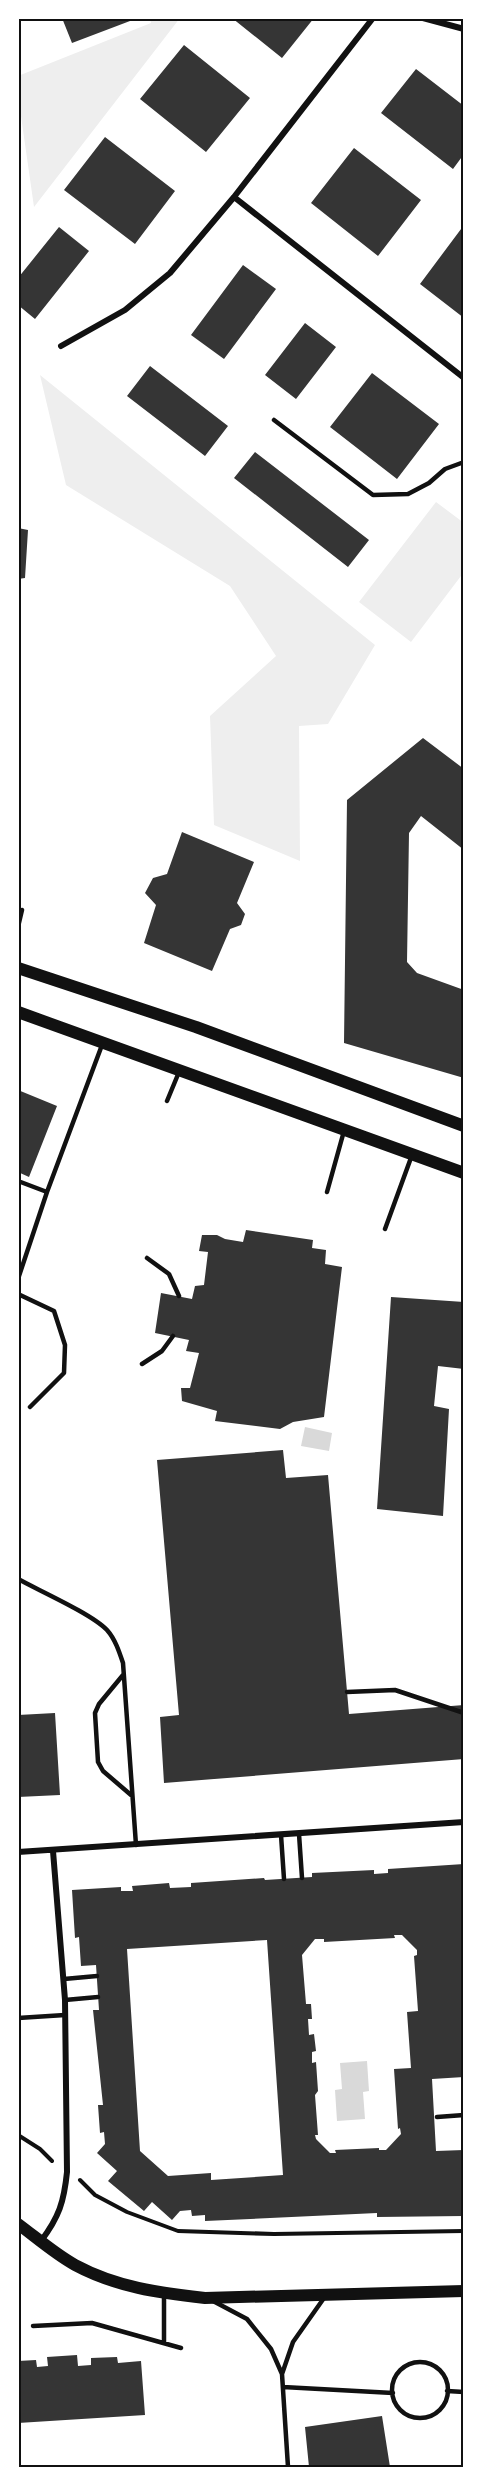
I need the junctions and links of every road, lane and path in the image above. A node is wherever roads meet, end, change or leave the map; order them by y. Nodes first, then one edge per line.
1 (373, 18) edge
2 (423, 18) edge
3 (464, 28) edge
4 (234, 197) junction
5 (61, 346) dead end
6 (464, 378) edge
7 (274, 420) dead end
8 (464, 462) edge
9 (21, 910) dead end
10 (18, 927) edge
11 (18, 968) edge
12 (18, 1012) edge
13 (103, 1042) junction
14 (180, 1070) junction
15 (167, 1101) dead end
16 (464, 1126) edge
17 (344, 1131) junction
18 (412, 1155) junction
19 (464, 1173) edge
20 (18, 1181) edge
21 (47, 1192) junction
22 (327, 1192) dead end
23 (385, 1229) dead end
24 (147, 1258) dead end
25 (18, 1279) edge
26 (18, 1294) edge
27 (179, 1296) dead end
28 (172, 1336) dead end
29 (142, 1364) dead end
30 (30, 1407) dead end
31 (18, 1579) edge
32 (123, 1676) junction
33 (347, 1692) dead end
34 (464, 1713) edge
35 (131, 1796) junction
36 (464, 1822) edge
37 (299, 1834) junction
38 (281, 1835) junction
39 (136, 1845) junction
40 (53, 1851) junction
41 (18, 1852) edge
42 (302, 1878) dead end
43 (284, 1879) dead end
44 (97, 1976) dead end
45 (64, 1979) junction
46 (98, 1997) dead end
47 (65, 2000) junction
48 (65, 2015) junction
49 (18, 2018) edge
50 (464, 2115) edge
51 (437, 2117) dead end
52 (18, 2134) edge
53 (57, 2166) dead end
54 (78, 2179) dead end
55 (18, 2224) edge
56 (464, 2231) edge
57 (41, 2241) junction
58 (464, 2290) edge
59 (164, 2294) junction
60 (326, 2295) junction
61 (205, 2298) junction
62 (33, 2326) dead end
63 (164, 2342) junction
64 (181, 2348) dead end
65 (282, 2374) junction
66 (283, 2387) junction
67 (447, 2391) junction
68 (464, 2392) edge
69 (393, 2393) junction
70 (288, 2467) edge

1 - 4 street
2 - 3 street
4 - 5 street
4 - 6 street
7 - 8 lane
9 - 10 lane
11 - 16 main road
12 - 13 main road
13 - 14 main road
13 - 21 lane
14 - 15 lane
14 - 17 main road
17 - 18 main road
17 - 22 lane
18 - 19 main road
18 - 23 lane
20 - 21 lane
21 - 25 lane
24 - 27 lane
26 - 30 lane
28 - 29 lane
31 - 32 lane
32 - 35 lane
32 - 35 lane
33 - 34 lane
35 - 39 lane
36 - 37 street
37 - 38 street
37 - 42 lane
38 - 39 street
38 - 43 lane
39 - 40 street
40 - 41 street
40 - 45 street
44 - 45 lane
45 - 47 street
46 - 47 lane
47 - 48 street
48 - 49 lane
48 - 57 street
50 - 51 lane
52 - 53 path
54 - 56 path
55 - 57 main road
57 - 59 main road
58 - 60 main road
59 - 61 main road
59 - 63 lane
60 - 61 main road
60 - 65 lane
61 - 65 lane
62 - 63 lane
63 - 64 lane
65 - 66 lane
66 - 69 lane
66 - 70 lane
67 - 68 lane
67 - 69 lane
67 - 69 lane

